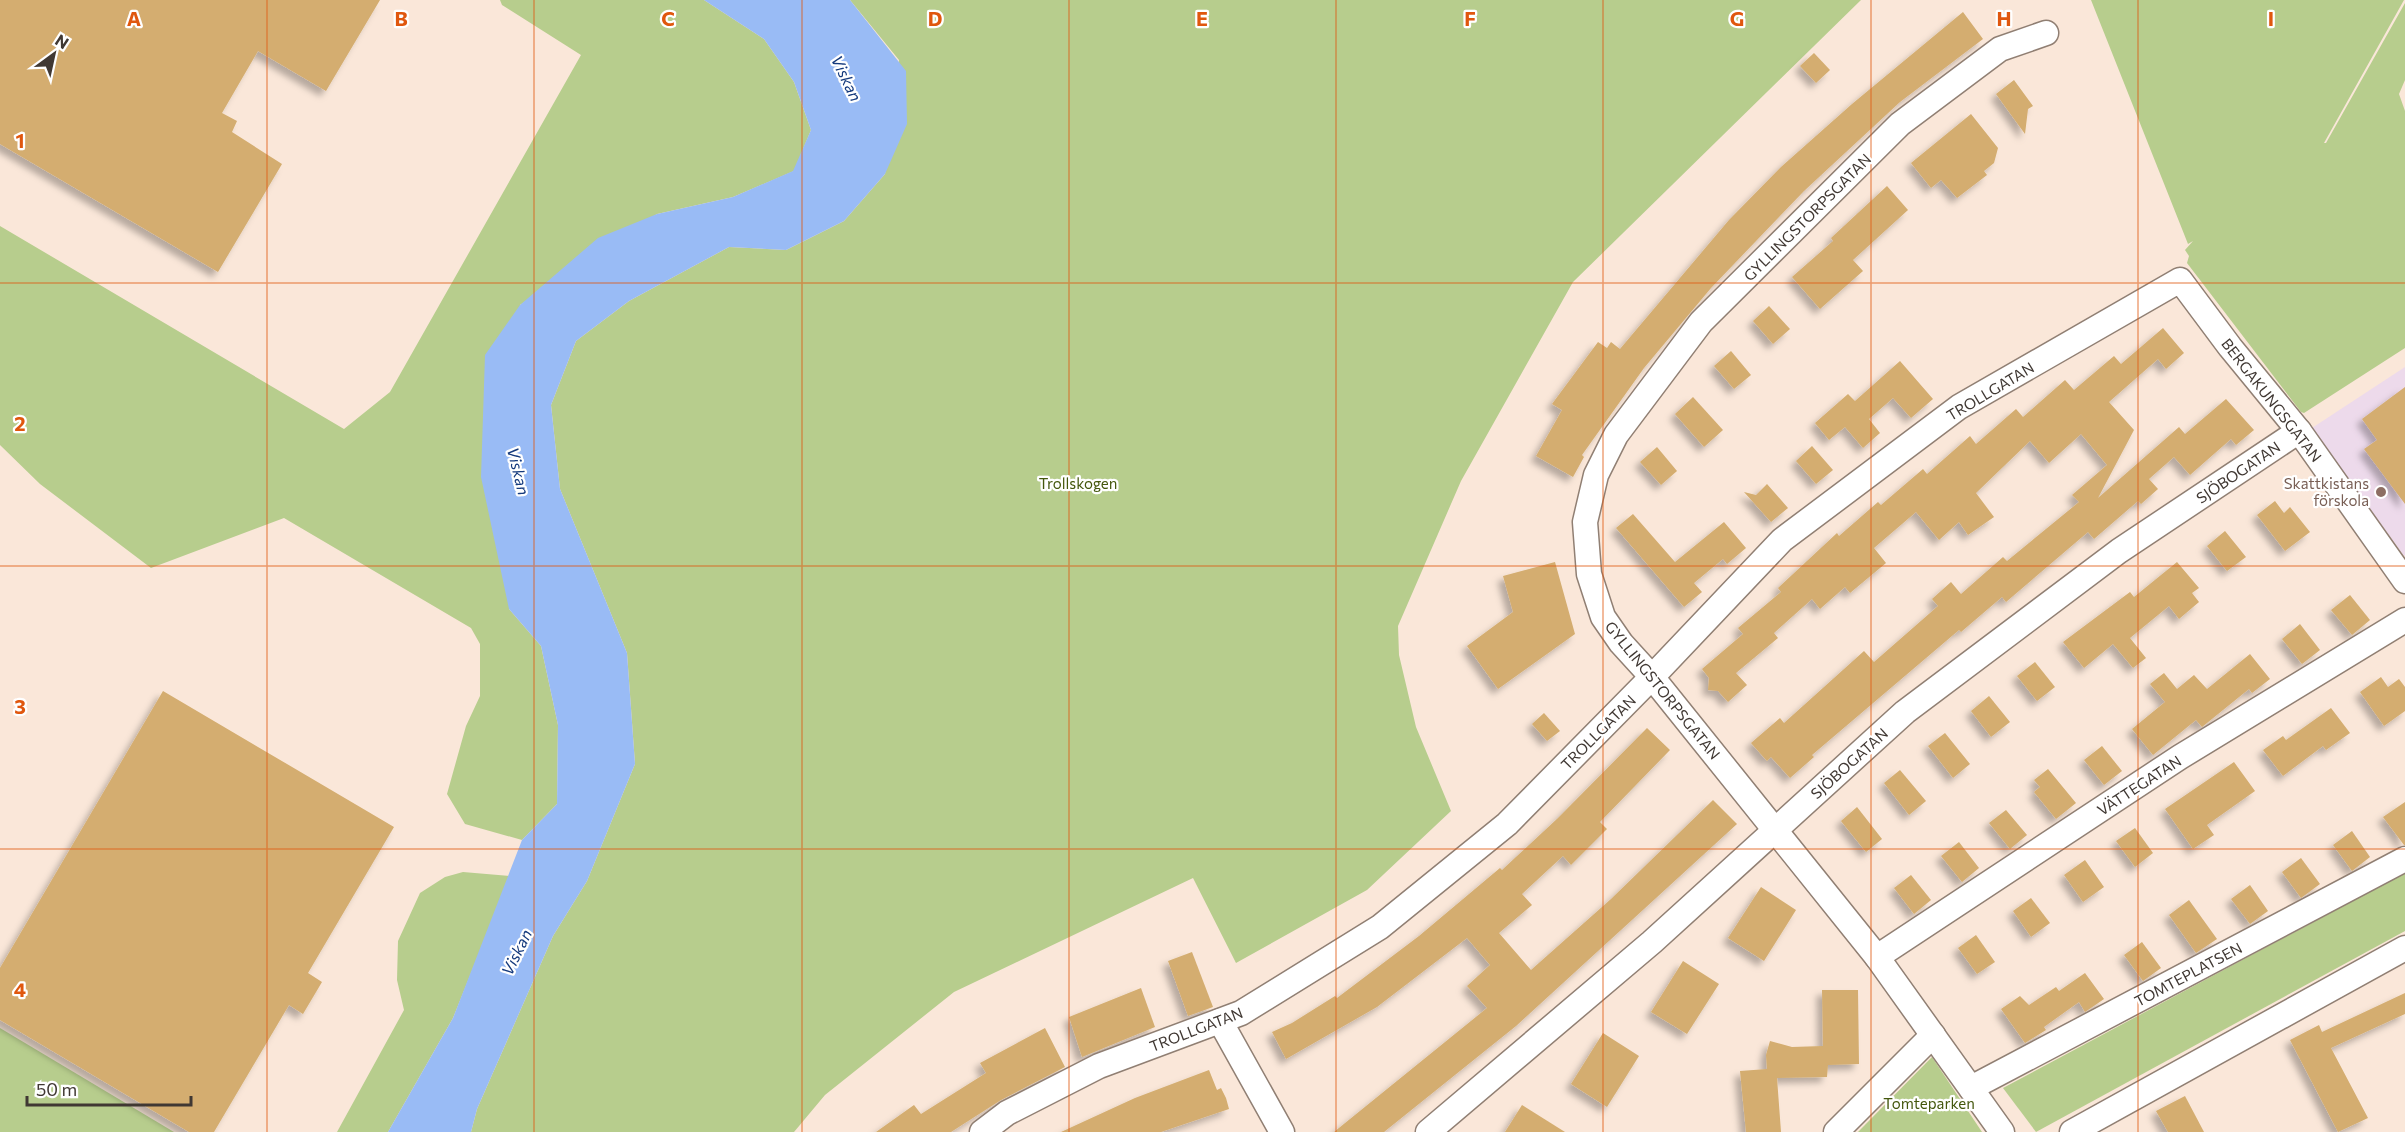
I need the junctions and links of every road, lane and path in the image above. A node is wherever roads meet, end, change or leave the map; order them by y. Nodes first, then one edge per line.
1 (2046, 33) dead end
2 (2180, 280) joint
3 (2299, 431) junction
4 (2405, 581) edge
5 (2405, 620) edge
6 (1652, 677) junction
7 (1776, 828) junction
8 (2405, 859) edge
9 (2405, 948) edge
10 (1877, 957) junction
11 (1220, 1021) junction
12 (1933, 1035) junction
13 (1971, 1088) junction
14 (982, 1132) edge
15 (1282, 1132) edge
16 (1428, 1132) edge
17 (1836, 1132) edge
18 (2002, 1132) edge
19 (2072, 1132) edge

1 - 6 street, GYLLINGSTORPSGATAN
2 - 3 street, BERGAKUNGSGATAN
2 - 6 street, TROLLGATAN
3 - 4 street, BERGAKUNGSGATAN
3 - 7 street, SJÖBOGATAN
5 - 10 street, VÄTTEGATAN
6 - 7 street, GYLLINGSTORPSGATAN
6 - 11 street, TROLLGATAN
7 - 10 street, GYLLINGSTORPSGATAN
7 - 16 street, SJÖBOGATAN
8 - 13 street, TOMTEPLATSEN
9 - 19 street
10 - 12 street, GYLLINGSTORPSGATAN
11 - 14 street, TROLLGATAN
11 - 15 street
12 - 13 street, GYLLINGSTORPSGATAN
12 - 17 street
13 - 18 street, GYLLINGSTORPSGATAN

